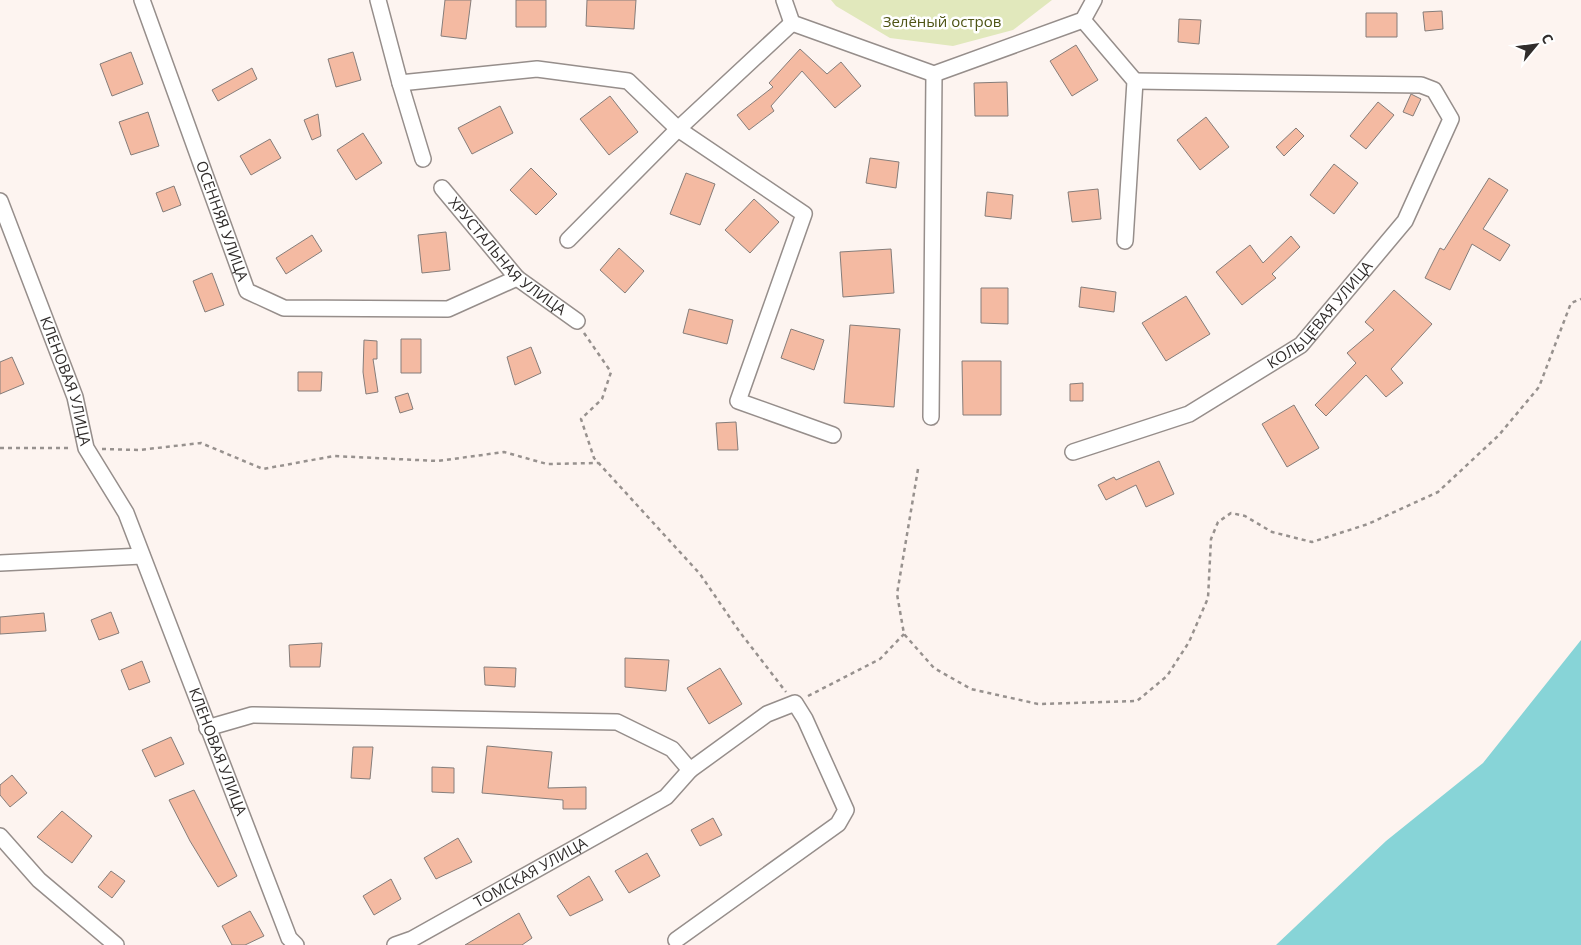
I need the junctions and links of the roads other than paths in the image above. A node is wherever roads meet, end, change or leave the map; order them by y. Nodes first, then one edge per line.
1 (142, 0) edge
2 (378, 0) edge
3 (784, 0) edge
4 (1094, 0) edge
5 (1083, 20) junction
6 (792, 23) junction
7 (934, 74) junction
8 (1135, 81) junction
9 (400, 83) junction
10 (678, 129) junction
11 (423, 159) dead end
12 (442, 188) dead end
13 (0, 201) edge
14 (568, 240) dead end
15 (1125, 241) dead end
16 (517, 278) junction
17 (576, 321) road end
18 (931, 417) dead end
19 (833, 435) dead end
20 (1073, 452) dead end
21 (142, 556) junction
22 (0, 564) edge
23 (207, 728) junction
24 (690, 770) junction
25 (0, 836) edge
26 (676, 940) dead end
27 (116, 945) edge
28 (296, 945) edge
29 (395, 945) edge

1 - 16 street, ОСЕННЯЯ УЛИЦА
2 - 9 street
3 - 6 street
4 - 5 street
5 - 7 street
5 - 8 street
6 - 7 street
6 - 10 street
7 - 18 street
8 - 15 street
8 - 20 street, КОЛЬЦЕВАЯ УЛИЦА
9 - 10 street
9 - 11 street
10 - 14 street
10 - 19 street
12 - 16 street, ХРУСТАЛЬНАЯ УЛИЦА
13 - 21 street, КЛЕНОВАЯ УЛИЦА
16 - 17 street, ХРУСТАЛЬНАЯ УЛИЦА
21 - 22 street
21 - 23 street, КЛЕНОВАЯ УЛИЦА
23 - 24 street
23 - 28 street, КЛЕНОВАЯ УЛИЦА
24 - 26 street, ТОМСКАЯ УЛИЦА
24 - 29 street, ТОМСКАЯ УЛИЦА
25 - 27 street

